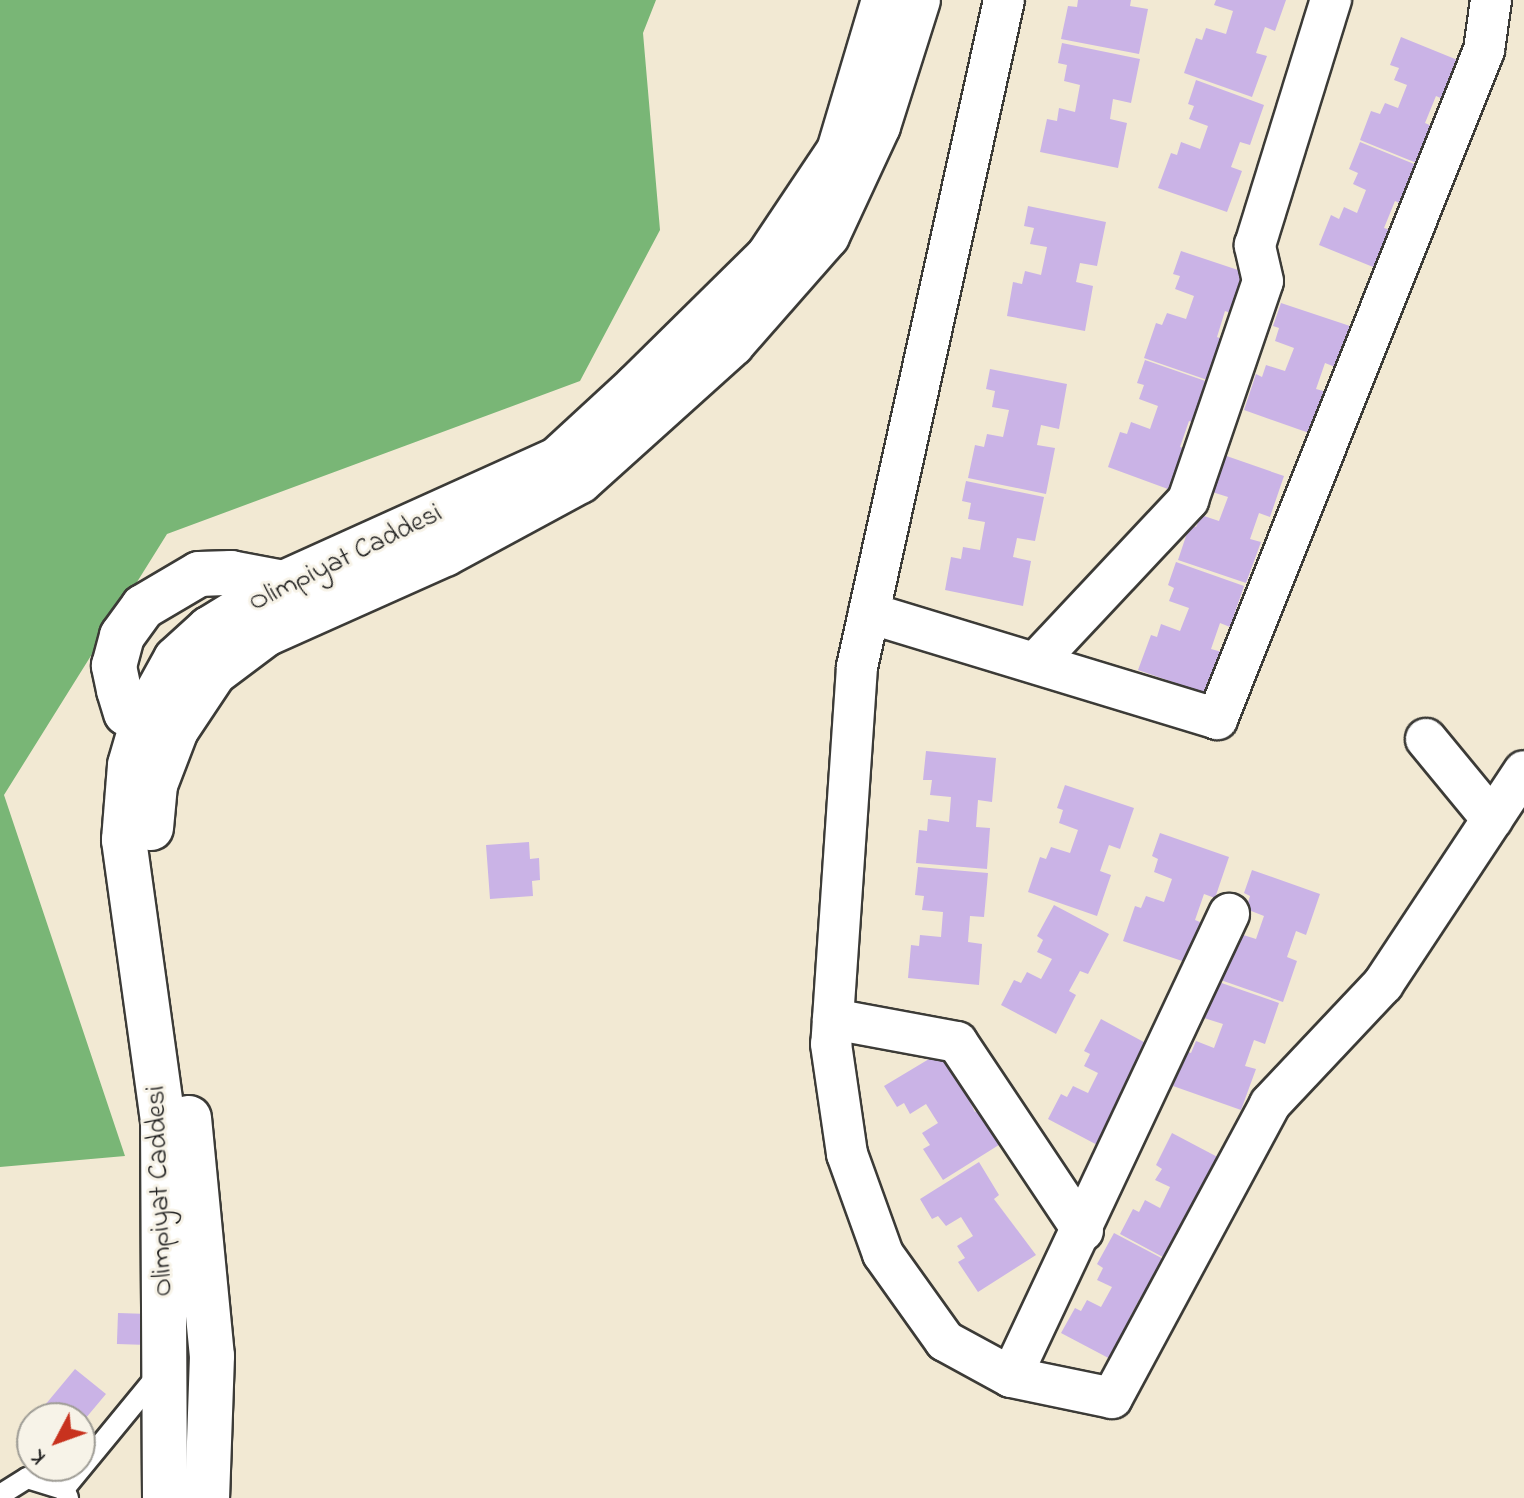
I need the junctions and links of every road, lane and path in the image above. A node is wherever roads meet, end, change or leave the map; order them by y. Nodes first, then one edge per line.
1 (884, 0) edge
2 (918, 0) edge
3 (1004, 0) edge
4 (1331, 0) edge
5 (1491, 0) edge
6 (284, 583) junction
7 (869, 613) junction
8 (1037, 661) junction
9 (214, 673) junction
10 (144, 717) junction
11 (1426, 739) dead end
12 (1524, 771) edge
13 (1492, 819) junction
14 (1229, 914) dead end
15 (833, 1019) junction
16 (1083, 1231) junction
17 (165, 1365) junction
18 (1011, 1377) junction
19 (66, 1494) edge
20 (0, 1495) edge
21 (165, 1498) edge
22 (207, 1498) edge

1 - 6 street, Olimpiyat Caddesi
2 - 9 street, Olimpiyat Caddesi
3 - 7 street
4 - 8 street
5 - 8 street
6 - 10 street, Olimpiyat Caddesi
6 - 10 street
7 - 8 street
7 - 15 street
9 - 10 street
9 - 22 street, Olimpiyat Caddesi
10 - 17 street, Olimpiyat Caddesi
11 - 13 street
12 - 13 street
13 - 18 street
14 - 16 street
15 - 16 street
15 - 18 street
16 - 18 street
17 - 19 lane
17 - 21 street, Olimpiyat Caddesi
19 - 20 lane

